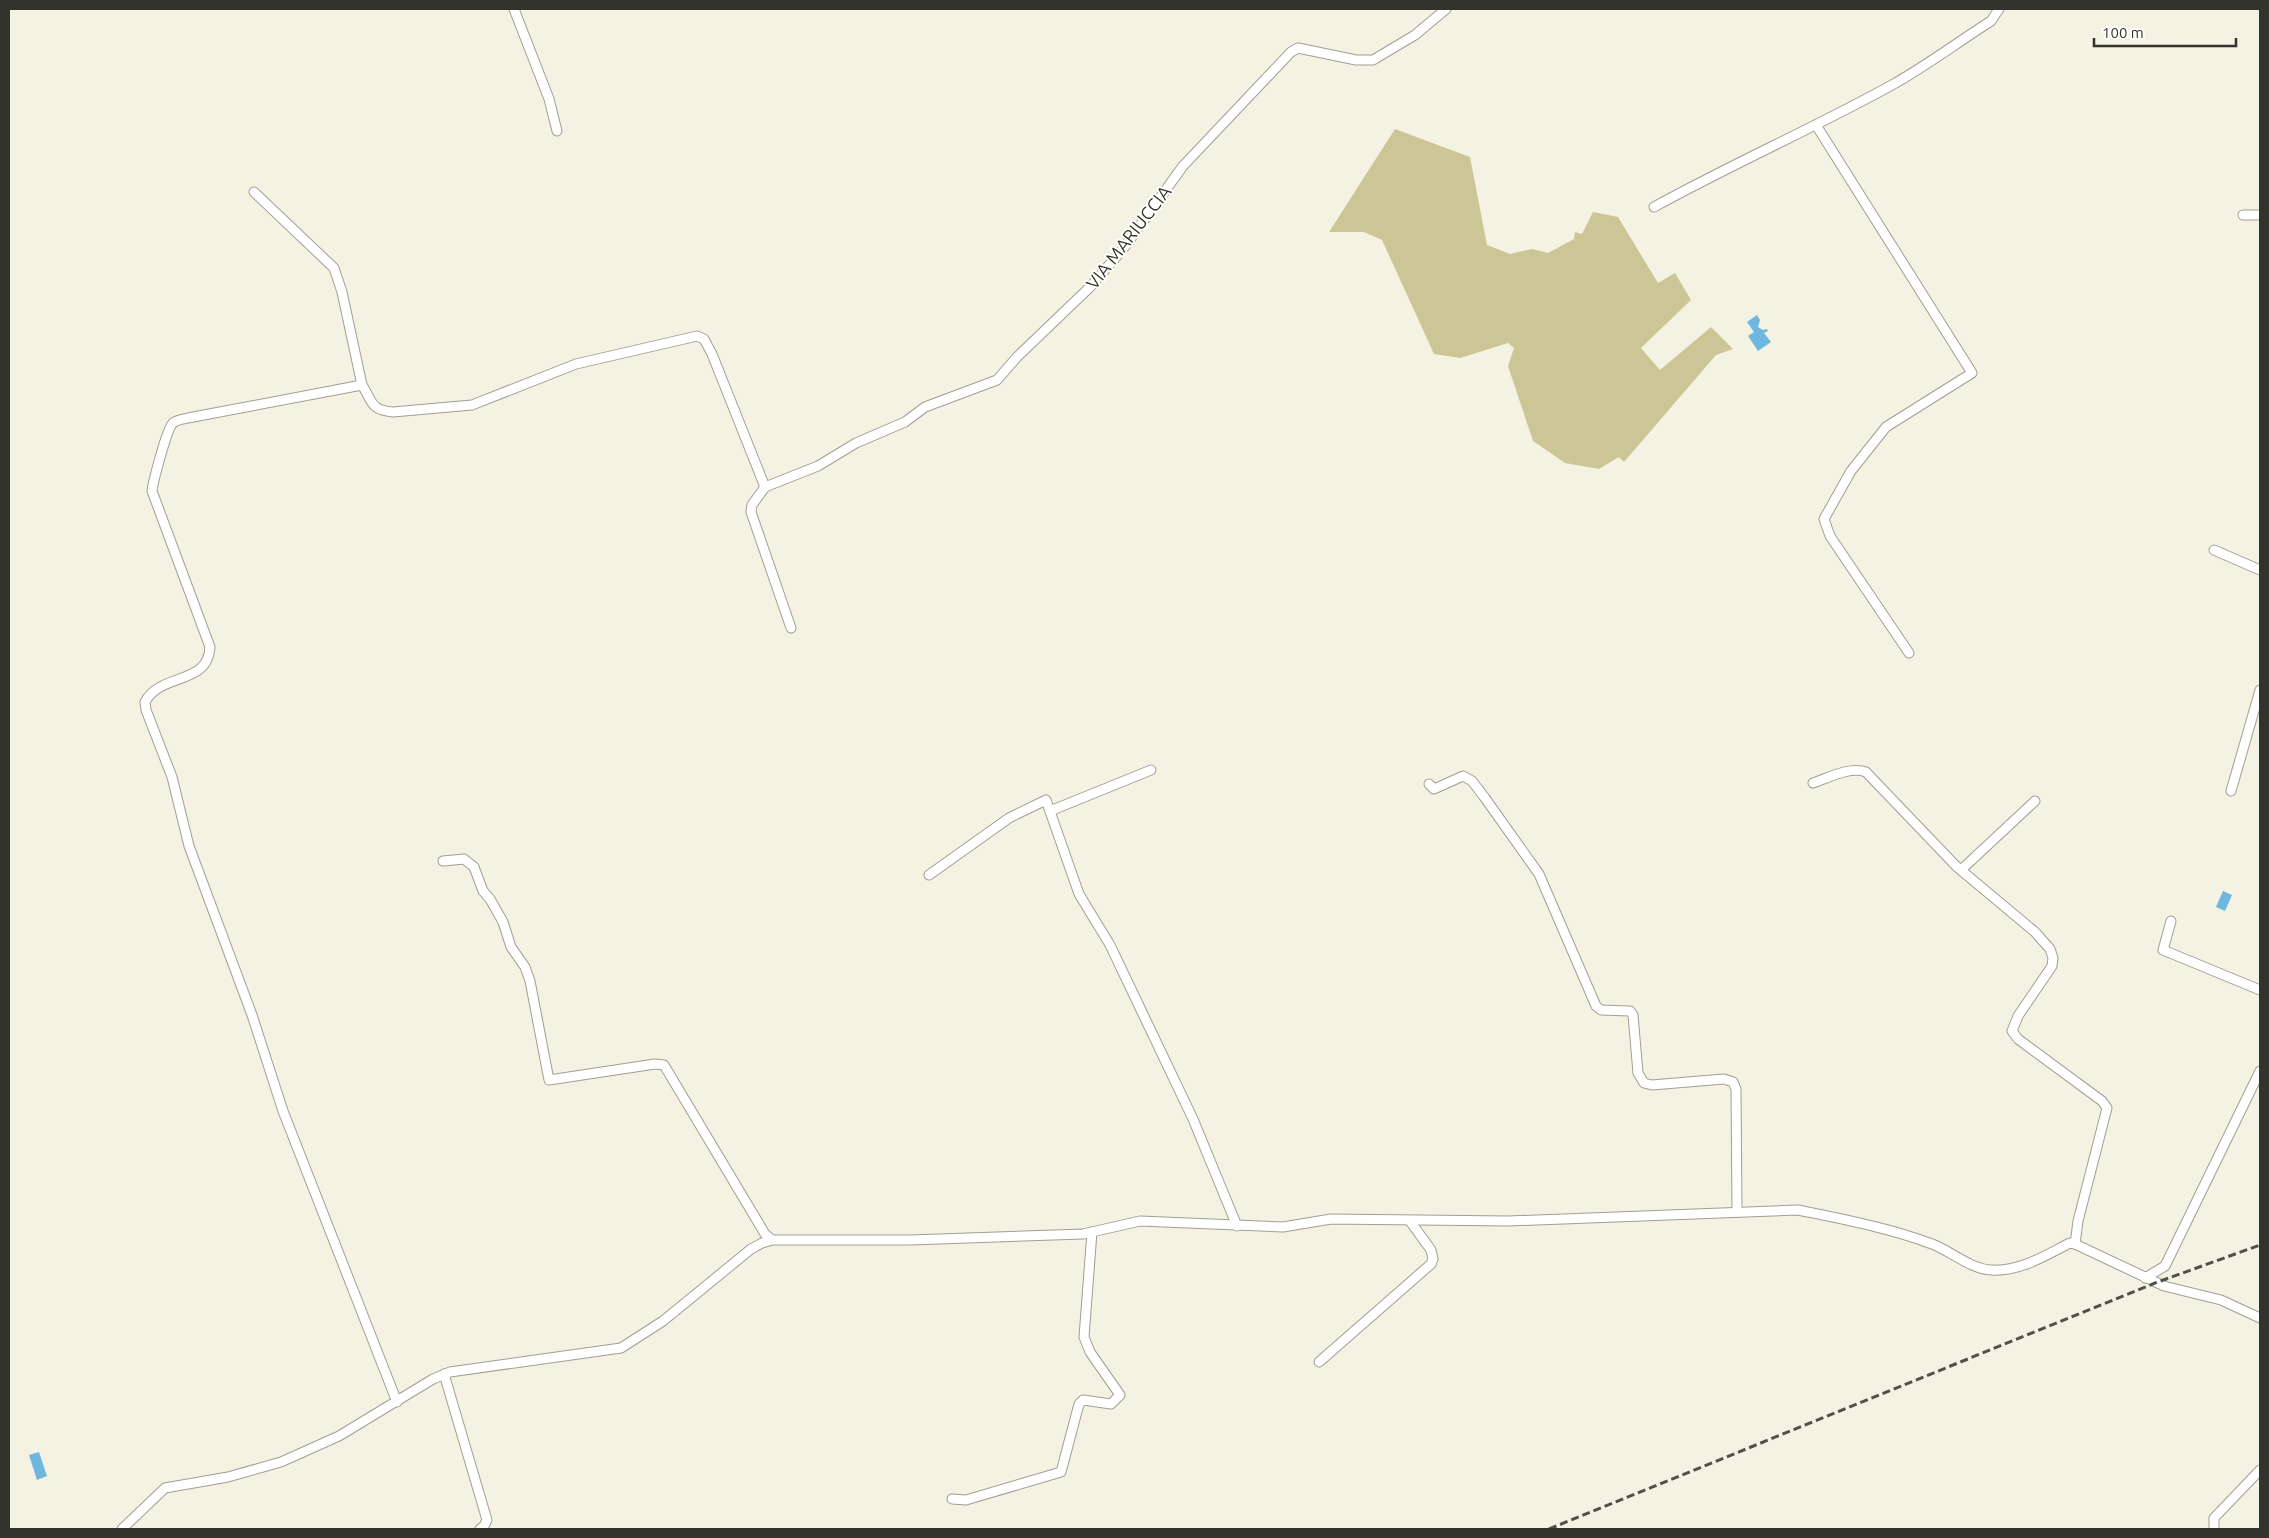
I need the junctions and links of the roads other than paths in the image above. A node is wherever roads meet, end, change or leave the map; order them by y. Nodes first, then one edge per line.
1 (514, 9) edge
2 (1446, 9) edge
3 (1999, 9) edge
4 (1816, 125) junction
5 (557, 131) dead end
6 (254, 192) dead end
7 (1654, 207) dead end
8 (2243, 215) dead end
9 (2260, 215) edge
10 (362, 385) junction
11 (765, 487) junction
12 (2214, 550) dead end
13 (2260, 570) edge
14 (791, 628) dead end
15 (1909, 653) dead end
16 (2260, 690) edge
17 (2256, 719) edge
18 (1151, 770) dead end
19 (1813, 783) dead end
20 (1429, 784) dead end
21 (2231, 791) dead end
22 (2035, 801) dead end
23 (1050, 811) junction
24 (443, 861) dead end
25 (1961, 870) junction
26 (929, 875) dead end
27 (2171, 921) dead end
28 (2260, 990) edge
29 (2260, 1071) edge
30 (1737, 1212) junction
31 (1410, 1220) junction
32 (1237, 1226) junction
33 (1092, 1232) junction
34 (772, 1240) junction
35 (2075, 1244) junction
36 (2145, 1278) junction
37 (2260, 1318) edge
38 (1319, 1362) dead end
39 (444, 1374) junction
40 (397, 1402) junction
41 (2260, 1470) edge
42 (952, 1499) dead end
43 (122, 1529) edge
44 (480, 1529) edge
45 (2214, 1529) edge

1 - 5 street
2 - 11 street, VIA MARIUCCIA
3 - 4 street
4 - 7 street
4 - 15 street
6 - 10 street
8 - 9 street
10 - 11 street
10 - 40 street
11 - 14 street
12 - 13 street
16 - 17 street
17 - 21 street
18 - 23 street
19 - 25 street
20 - 30 street
22 - 25 street
23 - 26 street
23 - 32 street
24 - 34 street
25 - 35 street
27 - 28 street
29 - 36 street
30 - 31 street
30 - 35 street
31 - 32 street
31 - 38 street
32 - 33 street
33 - 34 street
33 - 42 street
34 - 39 street
35 - 36 street
36 - 37 street
39 - 40 street
39 - 44 street
40 - 43 street
41 - 45 street

